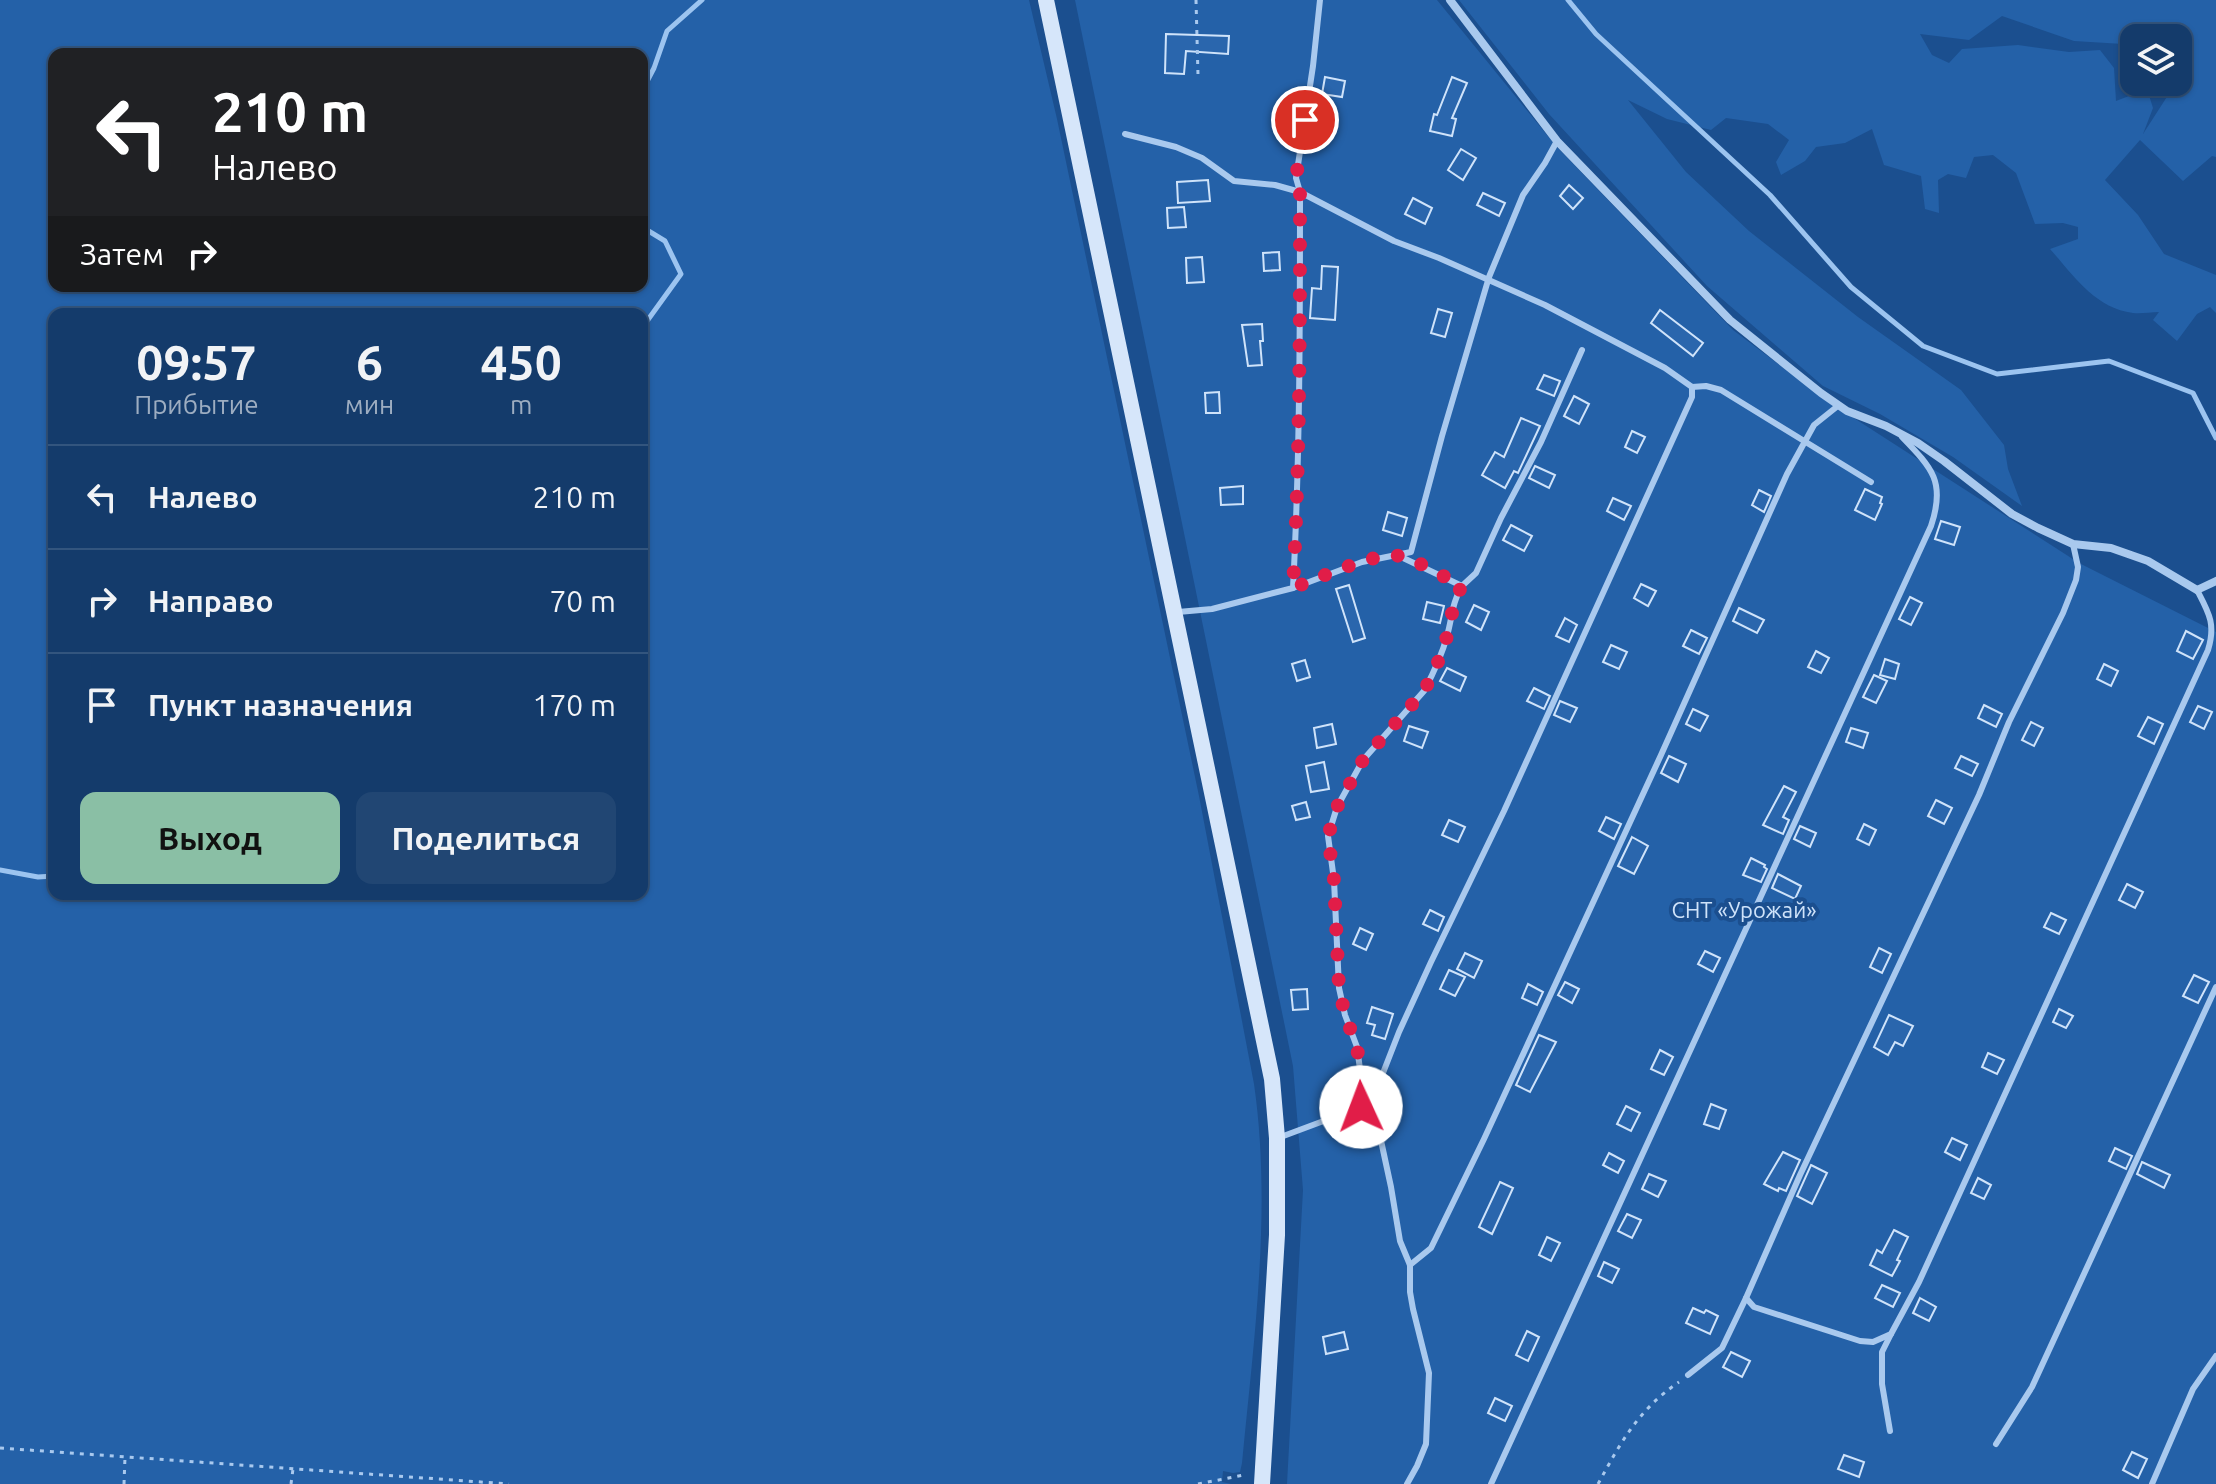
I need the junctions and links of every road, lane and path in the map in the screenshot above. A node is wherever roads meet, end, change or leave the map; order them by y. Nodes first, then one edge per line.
1 (1046, 0) edge
2 (1196, 0) edge
3 (1320, 0) edge
4 (1450, 0) edge
5 (1198, 75) dead end
6 (1125, 134) dead end
7 (1557, 141) junction
8 (1300, 192) junction
9 (1488, 280) junction
10 (1582, 350) dead end
11 (1692, 387) junction
12 (1839, 405) junction
13 (1900, 434) junction
14 (1805, 441) junction
15 (1871, 482) dead end
16 (2073, 544) junction
17 (1396, 555) junction
18 (2216, 581) edge
19 (1462, 586) junction
20 (1293, 588) junction
21 (2197, 590) junction
22 (2207, 610) junction
23 (1175, 612) junction
24 (2216, 615) edge
25 (2216, 987) edge
26 (1361, 1107) junction
27 (1277, 1138) junction
28 (1410, 1265) junction
29 (1746, 1298) junction
30 (1891, 1334) junction
31 (2215, 1359) edge
32 (1688, 1375) joint
33 (1890, 1431) dead end
34 (1996, 1444) dead end
35 (0, 1448) edge
36 (125, 1457) junction
37 (293, 1469) junction
38 (1263, 1478) edge
39 (462, 1482) edge
40 (124, 1484) edge
41 (291, 1484) edge
42 (509, 1484) edge
43 (1198, 1484) edge
44 (1407, 1484) edge
45 (1491, 1484) edge
46 (1598, 1484) edge
47 (2152, 1484) edge

1 - 23 street
2 - 5 path
3 - 8 lane
4 - 7 street
6 - 8 lane
7 - 9 lane
7 - 12 street
8 - 9 lane
8 - 20 lane
9 - 11 lane
9 - 17 lane
10 - 19 lane
11 - 14 lane
11 - 26 lane
12 - 13 street
12 - 14 lane
13 - 16 street
13 - 45 lane
14 - 15 lane
14 - 28 lane
16 - 21 street
16 - 29 lane
17 - 19 lane
17 - 20 lane
18 - 21 street
19 - 26 lane
20 - 23 lane
21 - 22 lane
22 - 24 lane
22 - 30 lane
23 - 27 street
25 - 34 lane
26 - 27 lane
26 - 28 lane
27 - 38 street
28 - 44 lane
29 - 30 lane
29 - 32 lane
30 - 33 lane
31 - 47 lane
32 - 46 path
35 - 36 path
36 - 37 path
36 - 40 path
37 - 39 path
37 - 41 path
38 - 43 path
39 - 42 path

